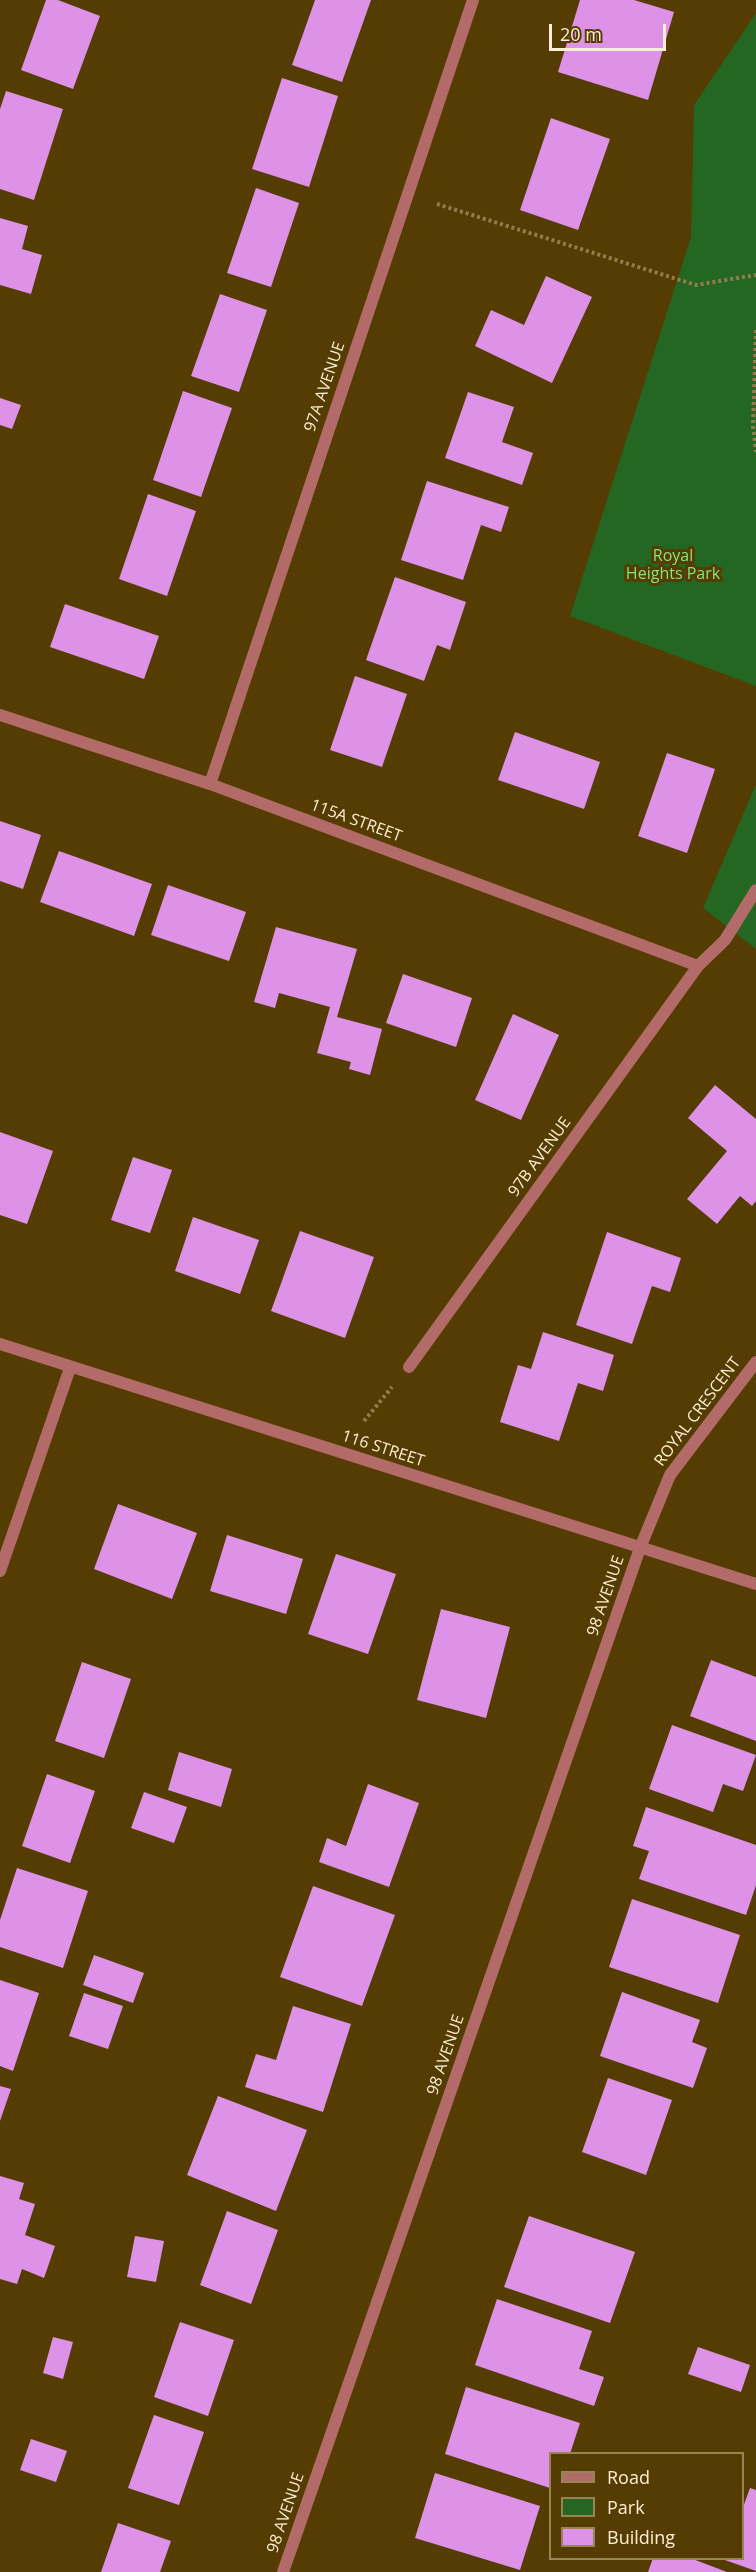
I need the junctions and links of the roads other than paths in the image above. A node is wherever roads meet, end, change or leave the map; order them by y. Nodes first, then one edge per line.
1 (473, 0) edge
2 (0, 715) edge
3 (210, 784) junction
4 (756, 890) edge
5 (698, 966) junction
6 (0, 1344) edge
7 (756, 1362) edge
8 (409, 1367) road end
9 (69, 1368) junction
10 (640, 1548) junction
11 (0, 1571) edge
12 (756, 1584) edge
13 (283, 2572) edge

1 - 3 street, 97A AVENUE
2 - 3 street, 115A STREET
3 - 5 street, 115A STREET
4 - 5 street, 97B AVENUE
5 - 8 street, 97B AVENUE
6 - 9 street, 116 STREET
7 - 10 street, ROYAL CRESCENT
9 - 10 street, 116 STREET
9 - 11 street
10 - 12 street, 116 STREET
10 - 13 street, 98 AVENUE

